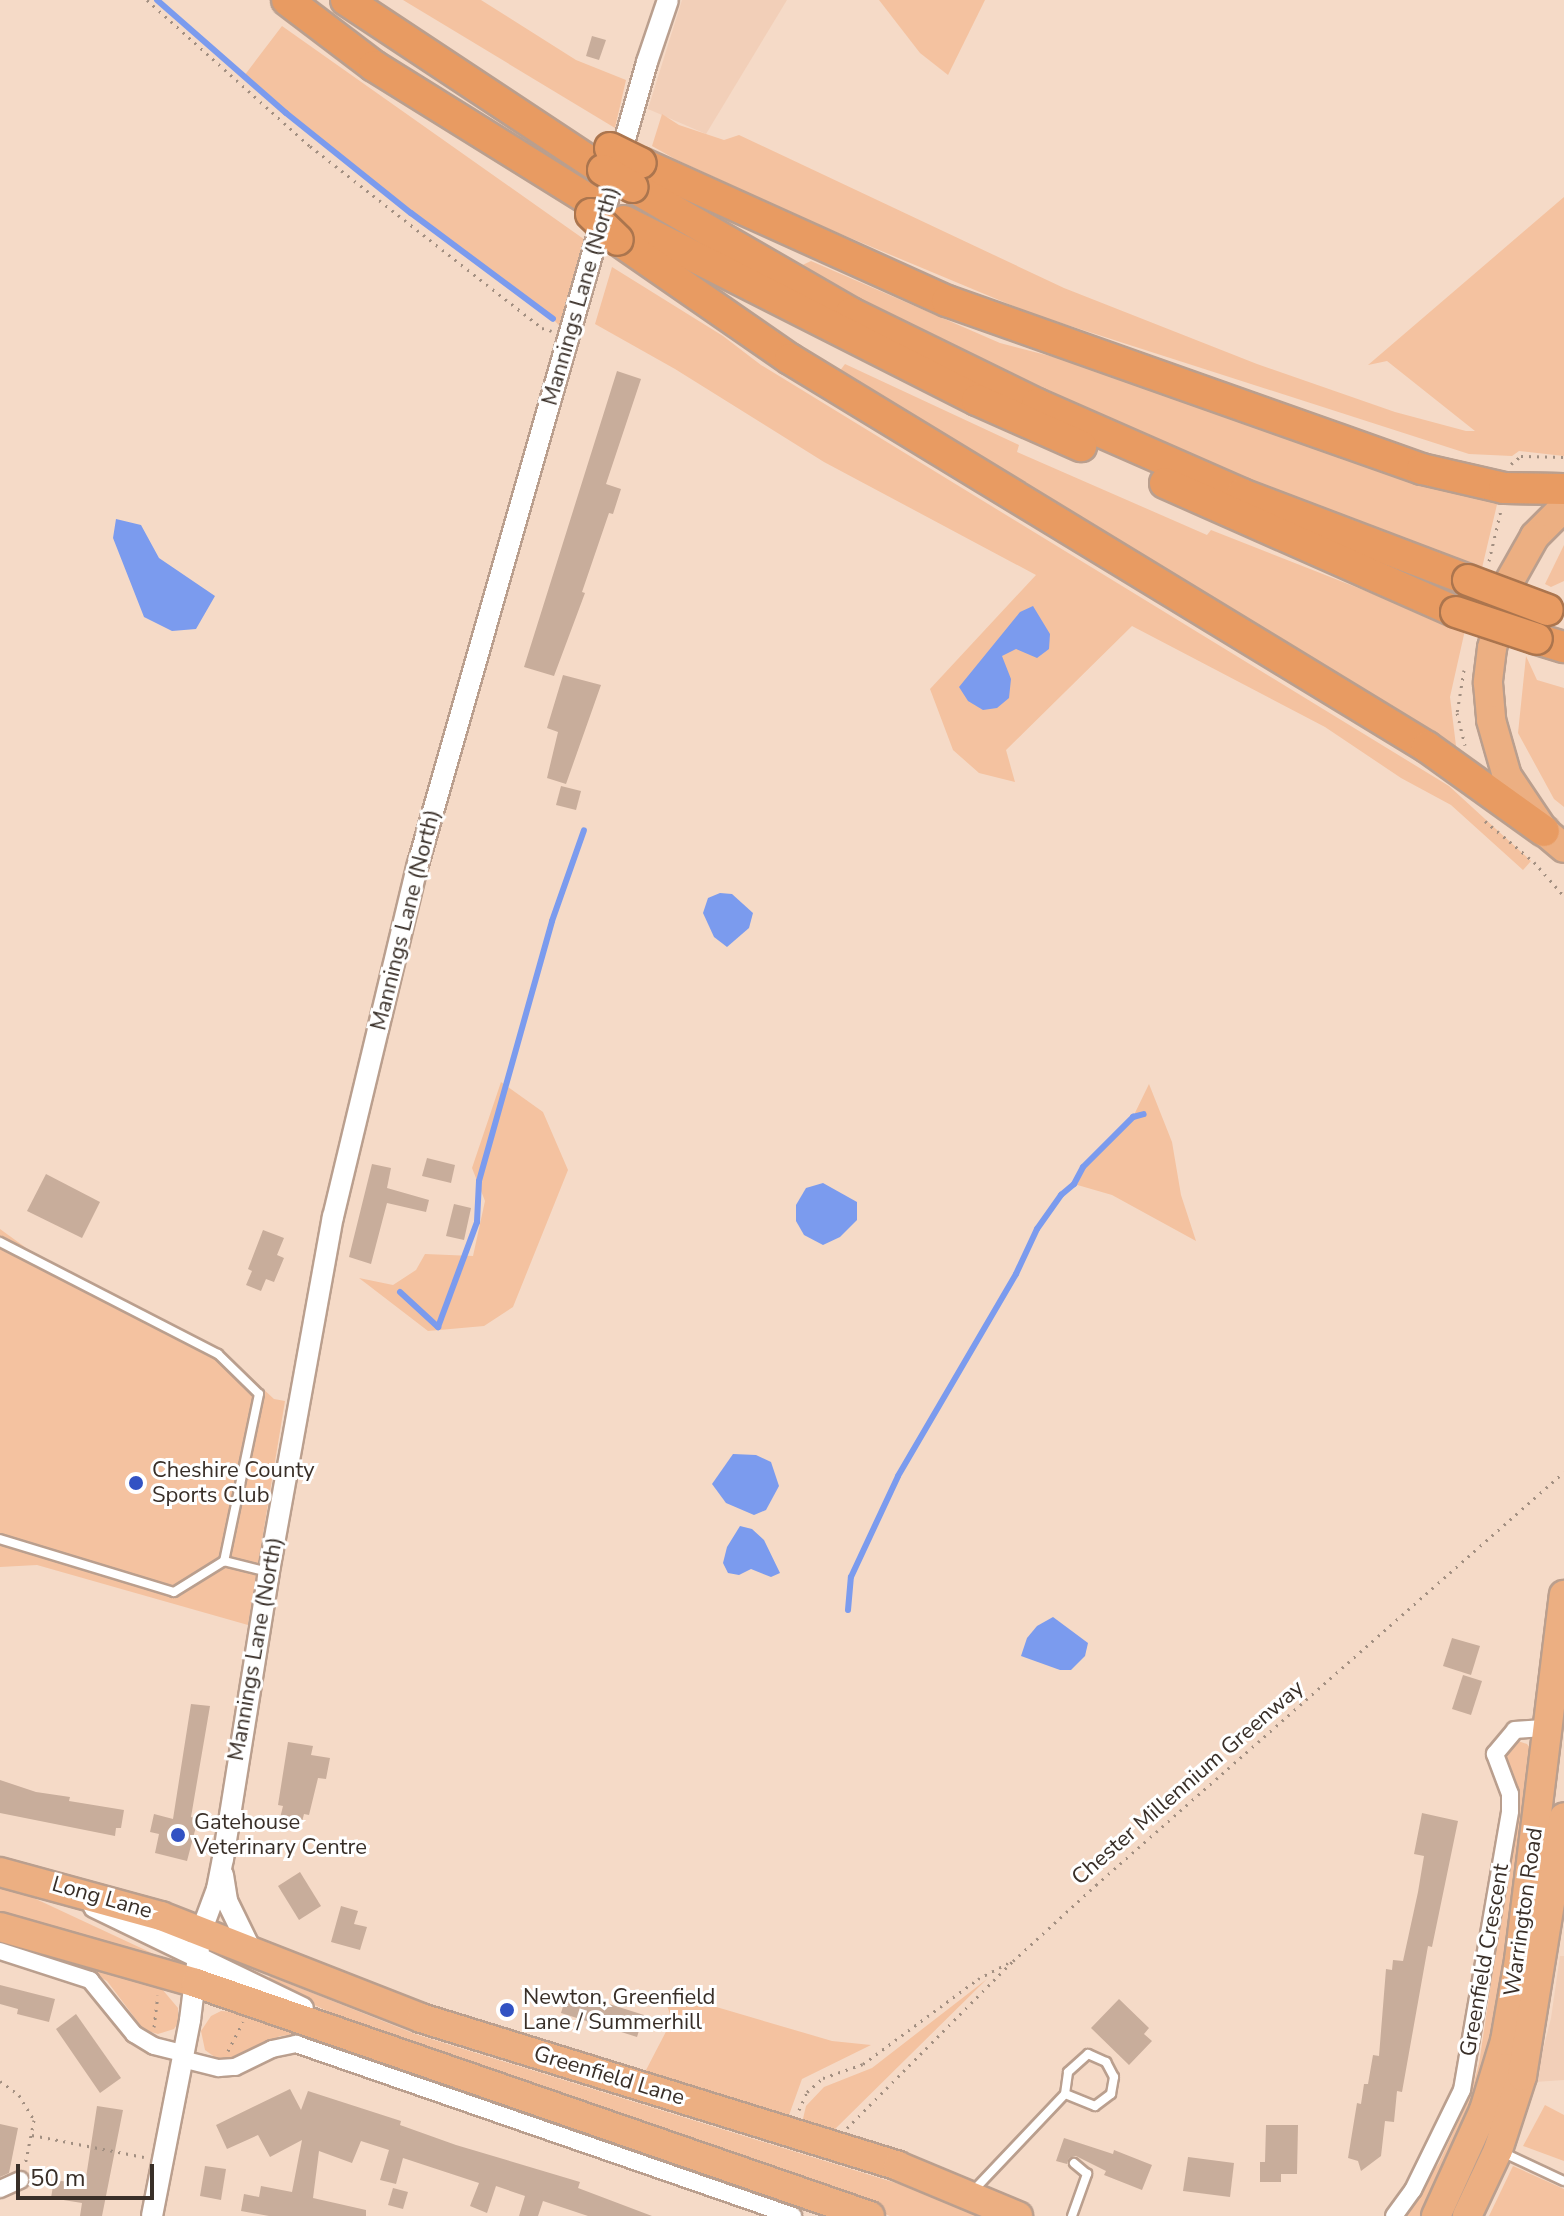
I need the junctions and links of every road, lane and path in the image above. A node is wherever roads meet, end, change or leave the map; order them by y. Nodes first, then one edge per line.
1 (147, 0) edge
2 (287, 0) edge
3 (346, 0) edge
4 (668, 0) edge
5 (637, 175) junction
6 (621, 230) junction
7 (570, 337) junction
8 (1564, 457) edge
9 (1511, 464) dead end
10 (1564, 489) edge
11 (1564, 507) edge
12 (1556, 612) edge
13 (1550, 643) edge
14 (1480, 817) dead end
15 (1554, 839) edge
16 (1564, 896) edge
17 (0, 1242) edge
18 (1564, 1472) edge
19 (0, 1539) edge
20 (224, 1561) junction
21 (269, 1572) junction
22 (1564, 1595) edge
23 (1547, 1728) junction
24 (1564, 1817) edge
25 (223, 1859) junction
26 (0, 1872) edge
27 (1560, 1877) edge
28 (0, 1927) edge
29 (0, 1951) edge
30 (253, 1954) junction
31 (198, 1958) junction
32 (1013, 1961) junction
33 (250, 2002) junction
34 (392, 2053) junction
35 (183, 2056) junction
36 (219, 2068) junction
37 (0, 2081) edge
38 (1065, 2094) junction
39 (844, 2130) dead end
40 (789, 2132) junction
41 (32, 2135) junction
42 (1498, 2150) junction
43 (163, 2161) junction
44 (1074, 2163) dead end
45 (20, 2180) joint
46 (1564, 2181) edge
47 (0, 2189) edge
48 (970, 2194) junction
49 (152, 2216) edge
50 (793, 2216) edge
51 (870, 2216) edge
52 (1018, 2216) edge
53 (1072, 2216) edge
54 (1394, 2216) edge
55 (1436, 2216) edge
56 (1467, 2216) edge

1 - 7 path
2 - 6 highway
3 - 5 highway, bridge
4 - 7 street, Mannings Lane (North)
5 - 10 highway
5 - 12 highway, bridge
6 - 13 highway, bridge
6 - 15 highway
7 - 21 street, Mannings Lane (North)
8 - 9 path
11 - 15 highway
14 - 16 path
17 - 20 lane
18 - 32 path, Chester Millennium Greenway
19 - 20 lane
20 - 21 lane
21 - 25 street, Mannings Lane (North)
22 - 23 highway, Warrington Road
23 - 54 street, Greenfield Crescent
23 - 55 highway, Warrington Road
24 - 27 highway, Warrington Road
25 - 30 street, Mannings Lane (North)
25 - 31 street, Mannings Lane (North)
26 - 31 highway, Long Lane
27 - 42 highway, Warrington Road
28 - 31 highway
29 - 35 street
30 - 31 highway, Greenfield Lane
30 - 40 highway, Greenfield Lane
31 - 33 highway
31 - 34 street
31 - 35 street, Mannings Lane (North)
32 - 39 path, Chester Millennium Greenway
32 - 40 path
33 - 34 highway
33 - 36 path
34 - 51 highway
35 - 36 street
35 - 43 street, Mannings Lane (North)
36 - 50 street
37 - 41 path
38 - 38 lane
38 - 48 lane
40 - 48 highway, Greenfield Lane
41 - 43 path
41 - 45 path
42 - 46 lane
42 - 56 highway, Warrington Road
43 - 49 street, Mannings Lane (North)
44 - 53 lane
45 - 47 street
48 - 52 highway, Greenfield Lane

